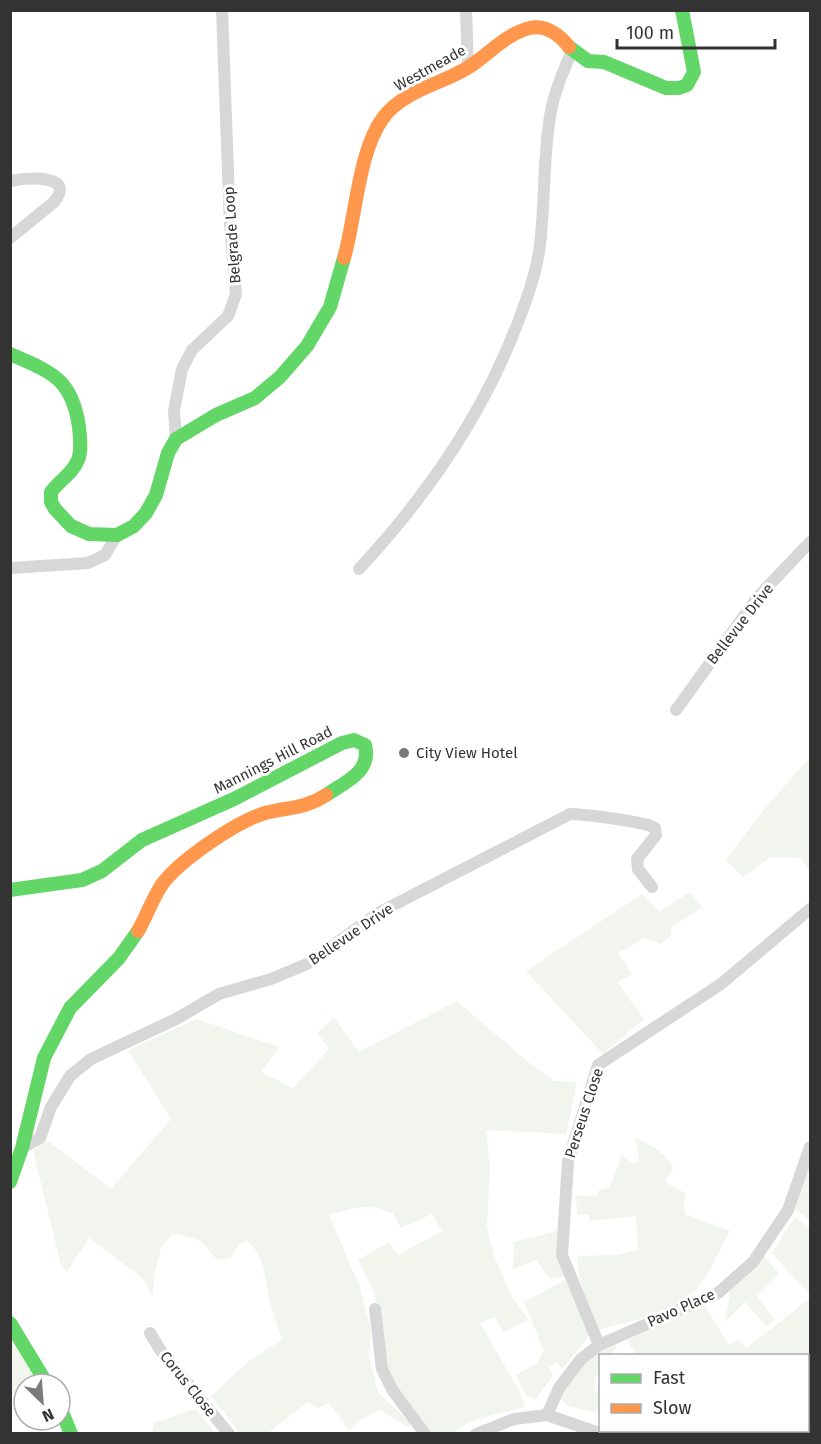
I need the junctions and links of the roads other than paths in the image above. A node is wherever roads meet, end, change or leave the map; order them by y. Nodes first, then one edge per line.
1 (222, 10) edge
2 (466, 10) edge
3 (682, 10) edge
4 (572, 51) junction
5 (468, 68) junction
6 (10, 181) edge
7 (10, 238) edge
8 (10, 354) edge
9 (176, 440) junction
10 (117, 536) junction
11 (810, 542) edge
12 (10, 568) edge
13 (359, 569) dead end
14 (676, 710) dead end
15 (652, 887) dead end
16 (10, 890) edge
17 (810, 909) edge
18 (22, 1148) junction
19 (810, 1148) edge
20 (10, 1182) edge
21 (375, 1309) dead end
22 (10, 1323) edge
23 (150, 1333) dead end
24 (599, 1345) junction
25 (40, 1372) edge
26 (547, 1415) junction
27 (229, 1434) edge
28 (425, 1434) edge
29 (476, 1434) edge
30 (602, 1434) edge

1 - 9 street, Belgrade Loop
2 - 5 street
3 - 4 street
4 - 5 street, Westmeade
4 - 13 street
5 - 9 street, Westmeade
6 - 7 street
8 - 10 street
9 - 10 street
10 - 12 street
11 - 14 street, Bellevue Drive
15 - 18 street, Bellevue Drive
16 - 18 street, Mannings Hill Road
17 - 24 street, Perseus Close
18 - 20 street, Mannings Hill Road
19 - 24 street, Pavo Place
21 - 28 street
22 - 25 street
23 - 27 street, Corus Close
24 - 26 street, Pavo Place
26 - 29 street
26 - 30 street

